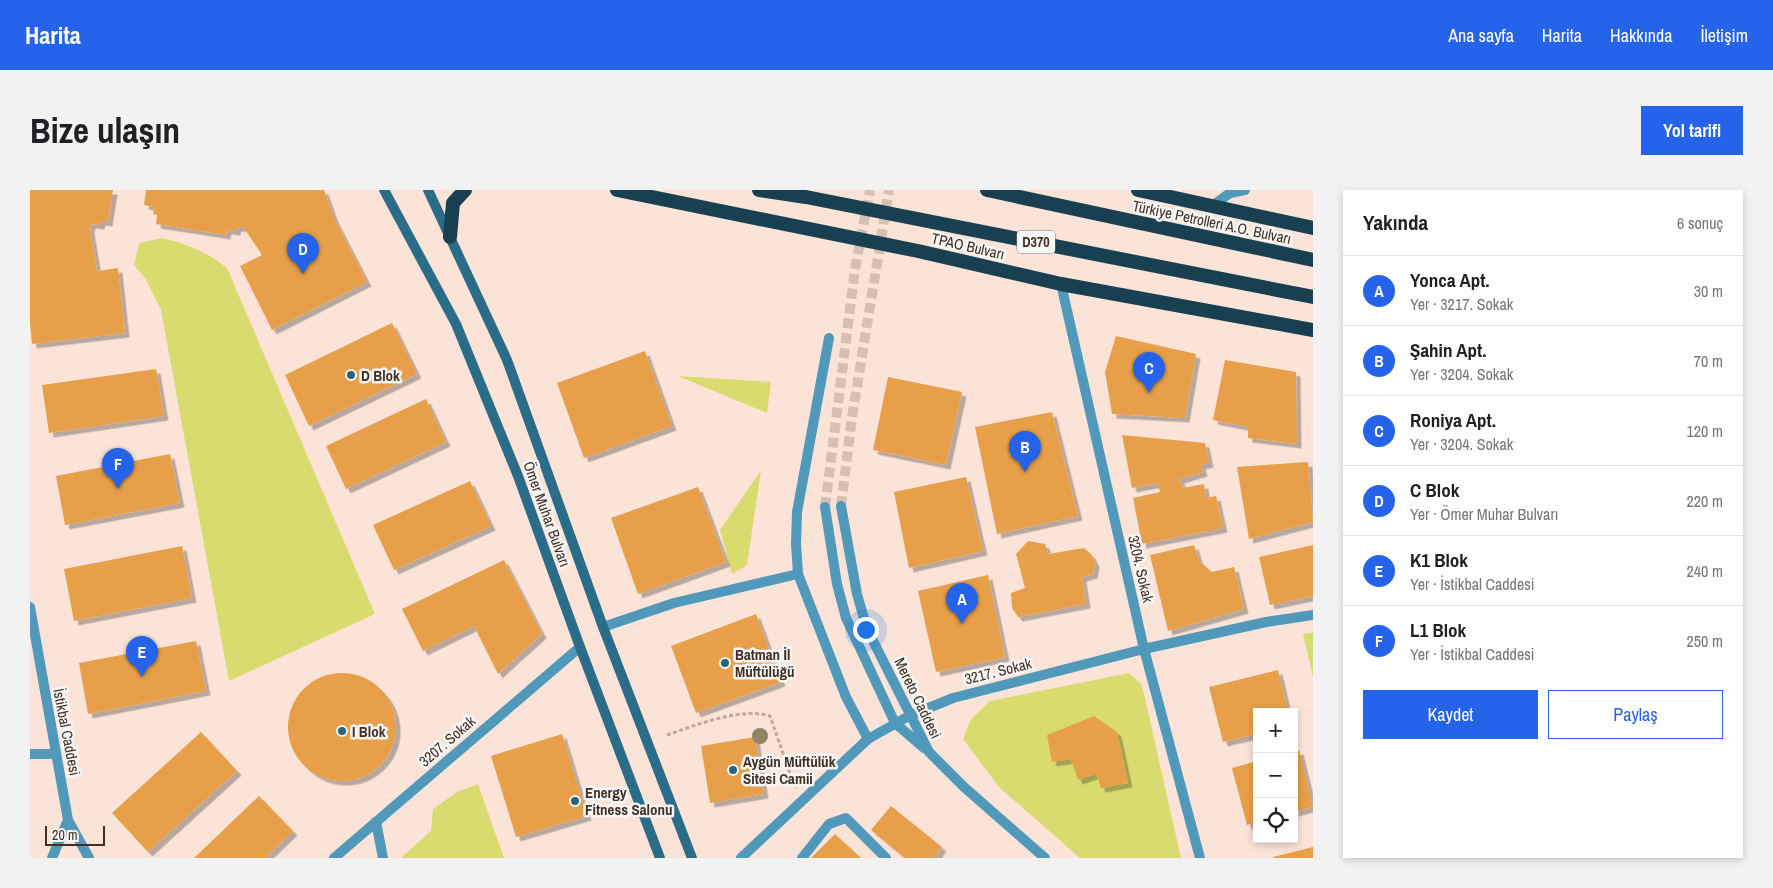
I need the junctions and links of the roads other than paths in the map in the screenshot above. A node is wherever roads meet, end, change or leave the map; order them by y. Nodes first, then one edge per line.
1 (384, 190) edge
2 (428, 190) edge
3 (465, 190) edge
4 (617, 190) edge
5 (759, 190) edge
6 (988, 190) edge
7 (1138, 190) edge
8 (1245, 190) edge
9 (1212, 206) junction
10 (1313, 228) edge
11 (450, 237) junction
12 (1313, 260) edge
13 (1061, 284) junction
14 (1313, 297) edge
15 (1313, 330) edge
16 (829, 338) dead end
17 (840, 506) tunnel mouth
18 (825, 507) tunnel mouth
19 (798, 574) junction
20 (30, 607) edge
21 (1313, 615) edge
22 (603, 627) junction
23 (580, 647) junction
24 (1144, 649) junction
25 (909, 716) junction
26 (895, 723) junction
27 (868, 739) junction
28 (929, 752) junction
29 (30, 754) edge
30 (55, 754) junction
31 (68, 820) junction
32 (376, 822) junction
33 (52, 858) edge
34 (89, 858) edge
35 (334, 858) edge
36 (383, 858) edge
37 (660, 858) edge
38 (692, 858) edge
39 (741, 858) edge
40 (802, 858) edge
41 (886, 858) edge
42 (1044, 858) edge
43 (1200, 858) edge

1 - 23 main road, Ömer Muhar Bulvarı
2 - 11 main road, Ömer Muhar Bulvarı
3 - 11 highway
4 - 13 highway, TPAO Bulvarı
5 - 14 highway, TPAO Bulvarı / D370
6 - 12 highway, Türkiye Petrolleri A.O. Bulvarı
7 - 9 highway
8 - 9 street
9 - 10 highway
11 - 22 main road, Ömer Muhar Bulvarı
13 - 15 highway, TPAO Bulvarı
13 - 24 street, 3204. Sokak
16 - 19 street
17 - 25 street, Mereto Caddesi
18 - 26 street
19 - 22 street
19 - 27 street
20 - 30 street, İstikbal Caddesi
21 - 24 street, 3217. Sokak
22 - 38 main road, Ömer Muhar Bulvarı
23 - 32 street, 3207. Sokak
23 - 37 main road, Ömer Muhar Bulvarı
24 - 25 street, 3217. Sokak
24 - 43 street, 3204. Sokak
25 - 26 street, 3217. Sokak
25 - 28 street, Mereto Caddesi
26 - 27 street, 3217. Sokak
26 - 28 street
27 - 39 street, 3217. Sokak
28 - 42 street, Mereto Caddesi
29 - 30 street
30 - 31 street, İstikbal Caddesi
31 - 33 street
31 - 34 street, İstikbal Caddesi
32 - 35 street, 3207. Sokak
32 - 36 street
40 - 41 street

